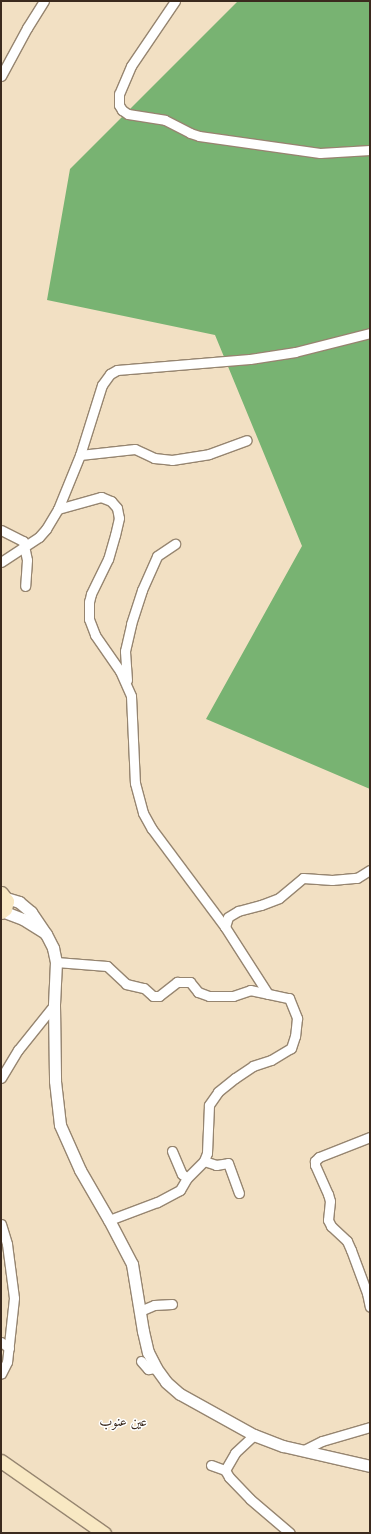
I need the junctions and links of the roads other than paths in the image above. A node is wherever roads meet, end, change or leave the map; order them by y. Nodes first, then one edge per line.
1 (44, 1) edge
2 (175, 1) edge
3 (1, 76) edge
4 (370, 150) edge
5 (370, 333) edge
6 (247, 440) dead end
7 (80, 455) junction
8 (58, 509) junction
9 (1, 530) edge
10 (175, 544) dead end
11 (25, 547) junction
12 (1, 562) edge
13 (25, 586) dead end
14 (127, 684) junction
15 (370, 870) edge
16 (3, 896) edge
17 (1, 911) edge
18 (226, 927) junction
19 (46, 934) junction
20 (56, 962) junction
21 (268, 994) junction
22 (54, 1005) junction
23 (1, 1078) edge
24 (370, 1137) edge
25 (172, 1151) dead end
26 (204, 1161) junction
27 (187, 1178) junction
28 (239, 1193) dead end
29 (109, 1220) junction
30 (1, 1224) edge
31 (172, 1304) dead end
32 (370, 1307) edge
33 (140, 1311) junction
34 (1, 1342) edge
35 (9, 1348) junction
36 (141, 1361) dead end
37 (156, 1368) junction
38 (1, 1374) edge
39 (370, 1427) edge
40 (254, 1435) junction
41 (304, 1450) junction
42 (1, 1460) edge
43 (211, 1466) dead end
44 (370, 1466) edge
45 (225, 1470) junction
46 (104, 1533) edge
47 (290, 1533) edge

1 - 3 street
2 - 4 street
5 - 7 street
6 - 7 street
7 - 8 street
8 - 11 street
8 - 14 street
9 - 11 street
10 - 14 street
11 - 12 street
11 - 13 street
14 - 18 street
15 - 18 street
16 - 17 main road
16 - 19 street
17 - 19 street
18 - 21 street
19 - 20 street
20 - 21 street
20 - 22 street
21 - 26 street
22 - 23 street
22 - 29 street
24 - 32 street
25 - 27 street
26 - 27 street
26 - 28 street
27 - 29 street
29 - 33 street
30 - 35 street
31 - 33 street
33 - 37 street
34 - 35 street
35 - 38 street
36 - 37 street
37 - 40 street
39 - 41 street
40 - 41 street
40 - 45 street
41 - 44 street
42 - 46 main road
43 - 45 street
45 - 47 street

